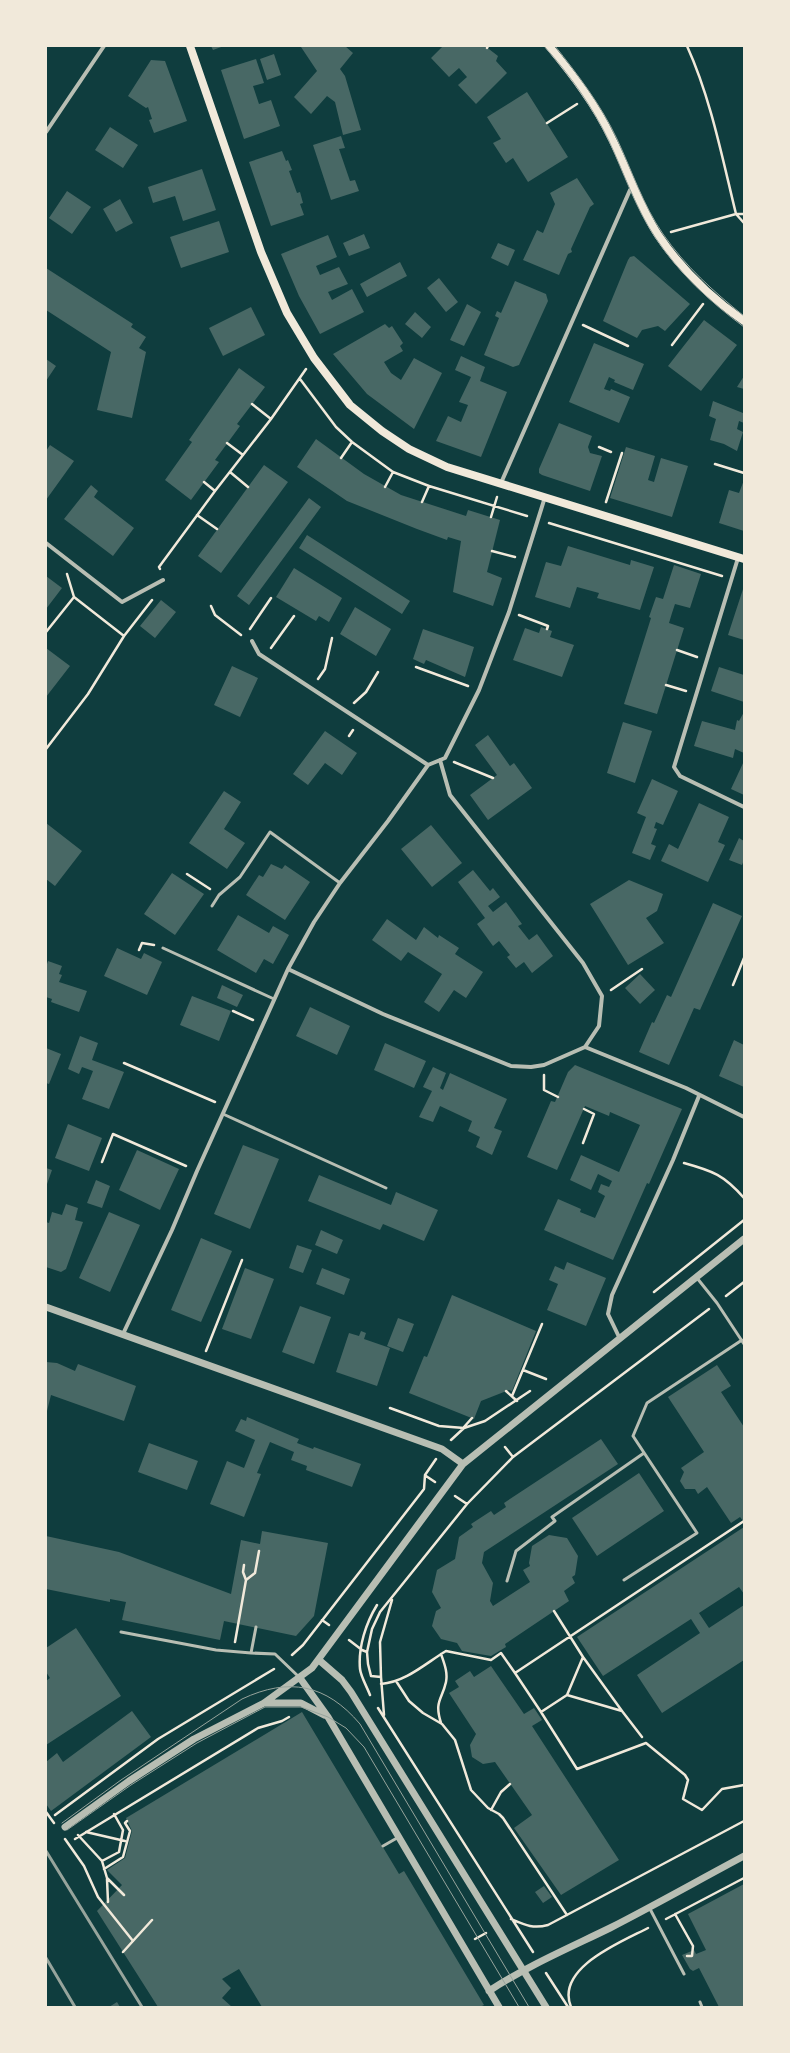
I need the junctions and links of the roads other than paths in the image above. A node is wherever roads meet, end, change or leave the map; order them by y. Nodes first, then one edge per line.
1 (104, 46) edge
2 (190, 46) edge
3 (549, 46) edge
4 (46, 132) edge
5 (634, 188) junction
6 (744, 321) edge
7 (501, 483) junction
8 (545, 497) junction
9 (46, 543) edge
10 (741, 558) edge
11 (163, 580) road end
12 (252, 641) dead end
13 (442, 759) junction
14 (428, 765) junction
15 (744, 807) edge
16 (340, 883) junction
17 (212, 906) dead end
18 (163, 948) road end
19 (288, 969) junction
20 (274, 999) junction
21 (585, 1047) junction
22 (699, 1096) junction
23 (223, 1114) junction
24 (744, 1117) edge
25 (386, 1188) dead end
26 (744, 1239) edge
27 (697, 1278) junction
28 (46, 1306) edge
29 (123, 1334) junction
30 (620, 1339) junction
31 (742, 1340) junction
32 (744, 1344) edge
33 (644, 1453) junction
34 (463, 1464) junction
35 (624, 1580) dead end
36 (507, 1581) dead end
37 (256, 1627) dead end
38 (121, 1632) dead end
39 (251, 1653) junction
40 (318, 1660) junction
41 (300, 1678) junction
42 (264, 1703) junction
43 (328, 1717) junction
44 (65, 1827) dead end
45 (397, 1838) junction
46 (383, 1846) dead end
47 (744, 1856) edge
48 (649, 1907) junction
49 (522, 1970) junction
50 (684, 1974) dead end
51 (489, 1991) junction
52 (700, 2002) dead end
53 (499, 2007) edge
54 (546, 2007) edge
55 (702, 2007) edge

1 - 4 street
2 - 7 main road
3 - 5 main road
5 - 6 main road
5 - 7 street
7 - 8 main road
8 - 10 main road
8 - 13 street
9 - 11 street
10 - 15 street
12 - 14 street
13 - 14 street
13 - 21 street
14 - 16 street
16 - 17 lane
16 - 19 street
18 - 20 lane
19 - 20 street
19 - 21 street
20 - 23 street
21 - 22 street
22 - 24 street
22 - 30 street
23 - 25 lane
23 - 29 street
26 - 27 street
27 - 30 street
27 - 31 lane
28 - 29 street
29 - 34 street
30 - 34 street
31 - 32 lane
31 - 33 lane
33 - 35 lane
33 - 36 lane
34 - 40 street
37 - 39 lane
38 - 39 lane
39 - 41 lane
40 - 41 street
40 - 49 street
41 - 42 street
41 - 43 street
42 - 43 street
42 - 44 street
43 - 45 street
45 - 46 lane
45 - 51 street
47 - 48 street
48 - 49 street
48 - 50 lane
49 - 51 street
49 - 54 street
51 - 53 street
52 - 55 lane

